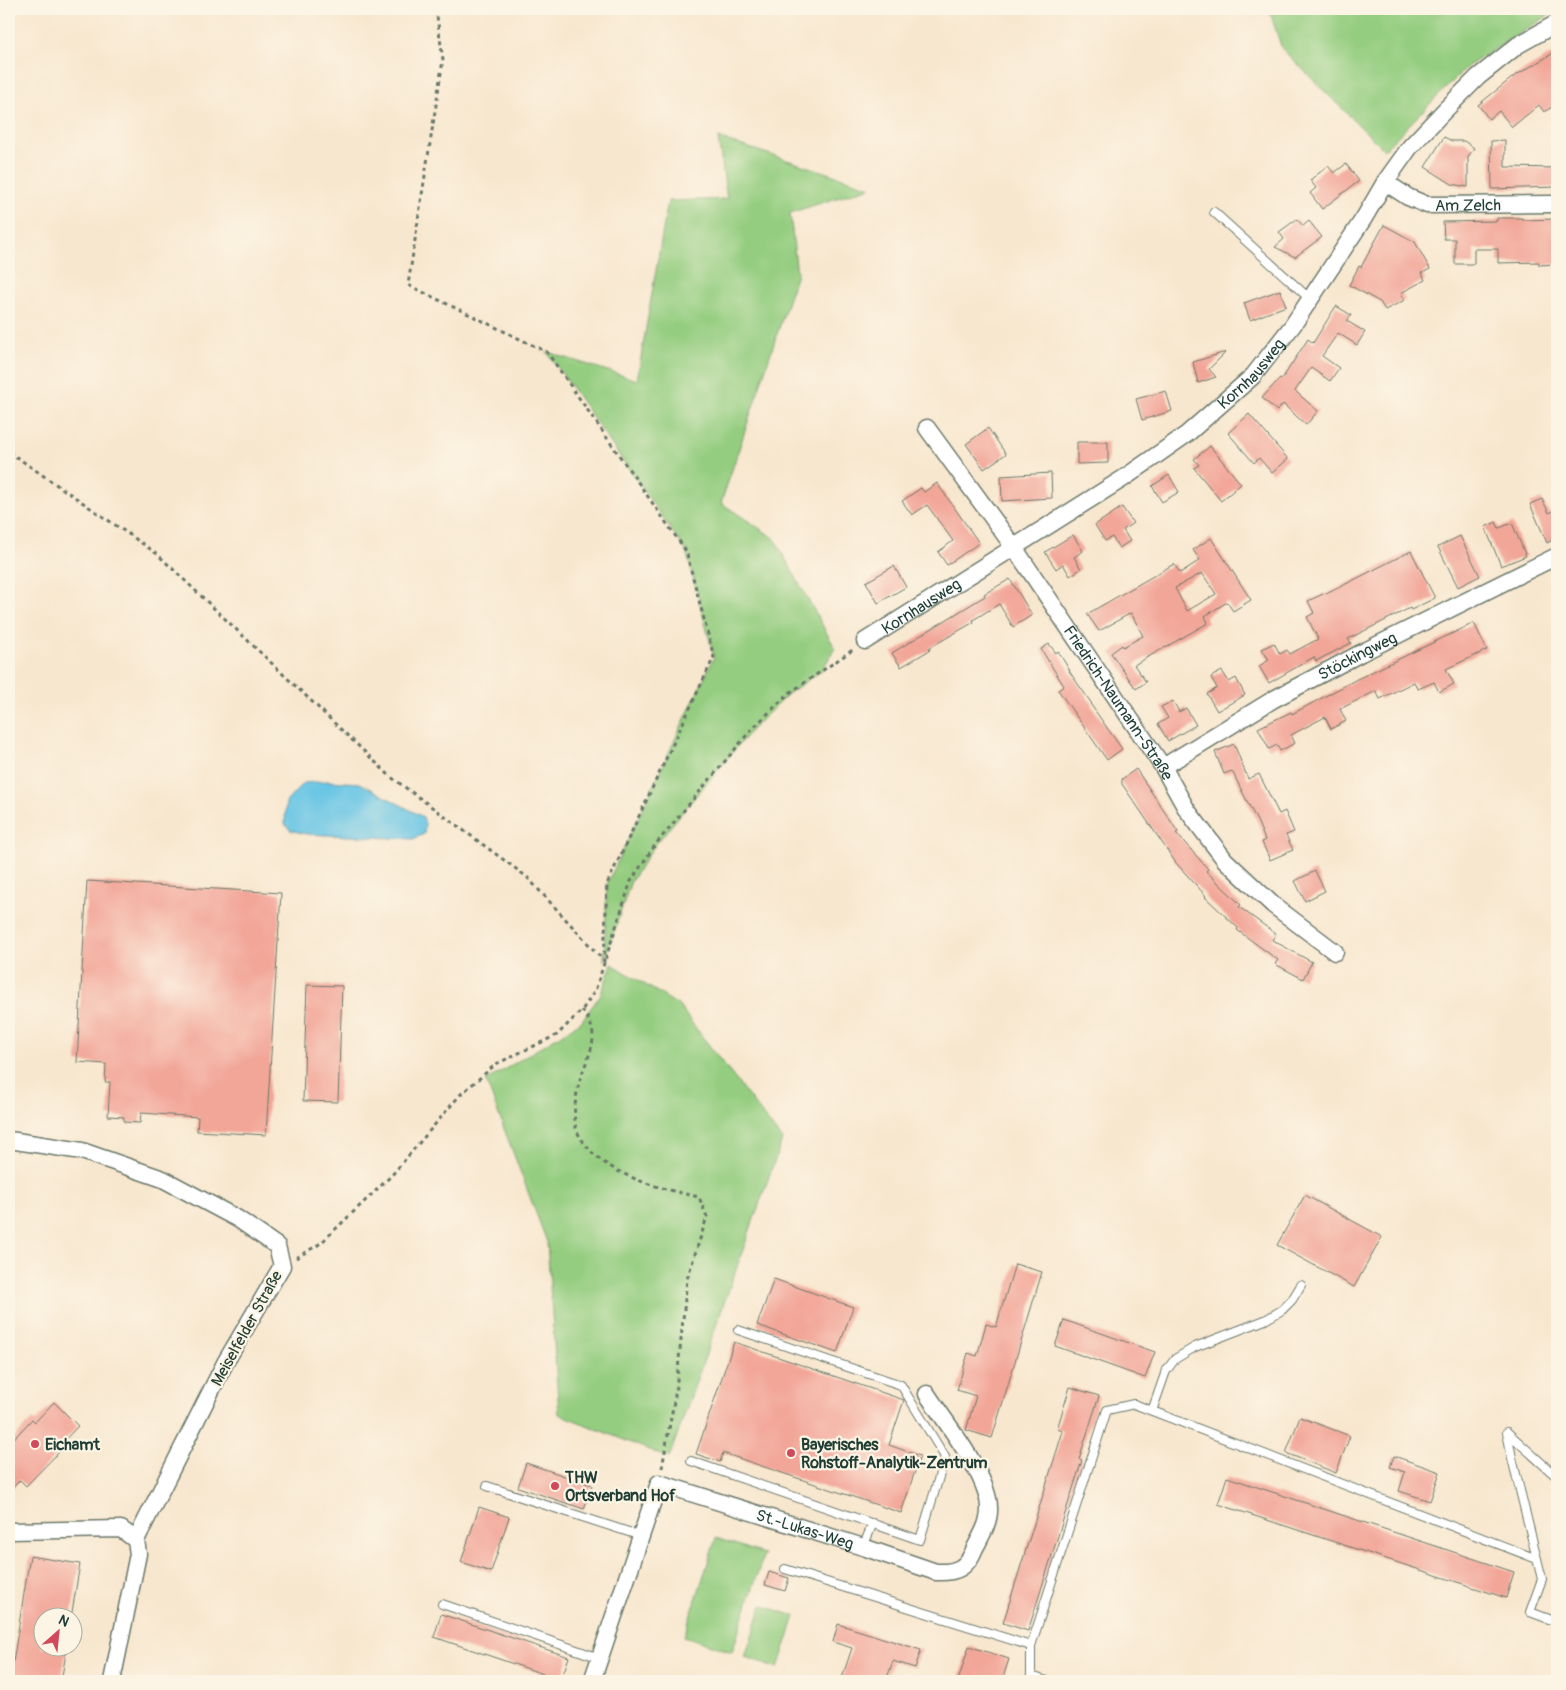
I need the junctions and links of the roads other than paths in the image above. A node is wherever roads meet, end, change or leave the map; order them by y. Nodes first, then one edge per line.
1 (1557, 23) edge
2 (1384, 182) junction
3 (1557, 204) edge
4 (1214, 212) dead end
5 (1310, 299) junction
6 (928, 428) dead end
7 (1013, 546) junction
8 (1557, 556) edge
9 (865, 641) road end
10 (1163, 767) junction
11 (1335, 952) dead end
12 (9, 1140) edge
13 (1301, 1285) dead end
14 (738, 1330) dead end
15 (927, 1394) dead end
16 (1152, 1411) junction
17 (691, 1461) dead end
18 (1557, 1477) edge
19 (487, 1486) dead end
20 (873, 1523) junction
21 (9, 1530) edge
22 (641, 1536) junction
23 (136, 1540) junction
24 (863, 1547) junction
25 (1537, 1559) junction
26 (785, 1569) dead end
27 (442, 1604) dead end
28 (1557, 1622) edge
29 (1030, 1646) junction
30 (600, 1658) junction
31 (1030, 1679) edge
32 (112, 1681) edge
33 (592, 1681) edge
34 (1047, 1681) edge

1 - 2 street, Kornhausweg
2 - 3 street, Am Zelch
2 - 5 street, Kornhausweg
4 - 5 lane
5 - 7 street, Kornhausweg
6 - 7 street, Friedrich-Naumann-Straße
7 - 9 street, Kornhausweg
7 - 10 street, Friedrich-Naumann-Straße
8 - 10 street, Stöckingweg
10 - 11 street, Friedrich-Naumann-Straße
12 - 23 street, Meiselfelder Straße
13 - 16 lane
14 - 20 lane
15 - 24 street, St.-Lukas-Weg
16 - 25 lane
16 - 29 lane
17 - 20 lane
18 - 25 lane
19 - 22 lane
20 - 24 lane
21 - 23 street
22 - 24 street, St.-Lukas-Weg
22 - 30 street
23 - 32 street, Meiselfelder Straße
25 - 28 lane
26 - 29 lane
27 - 30 lane
29 - 31 lane
30 - 33 street
31 - 34 lane

